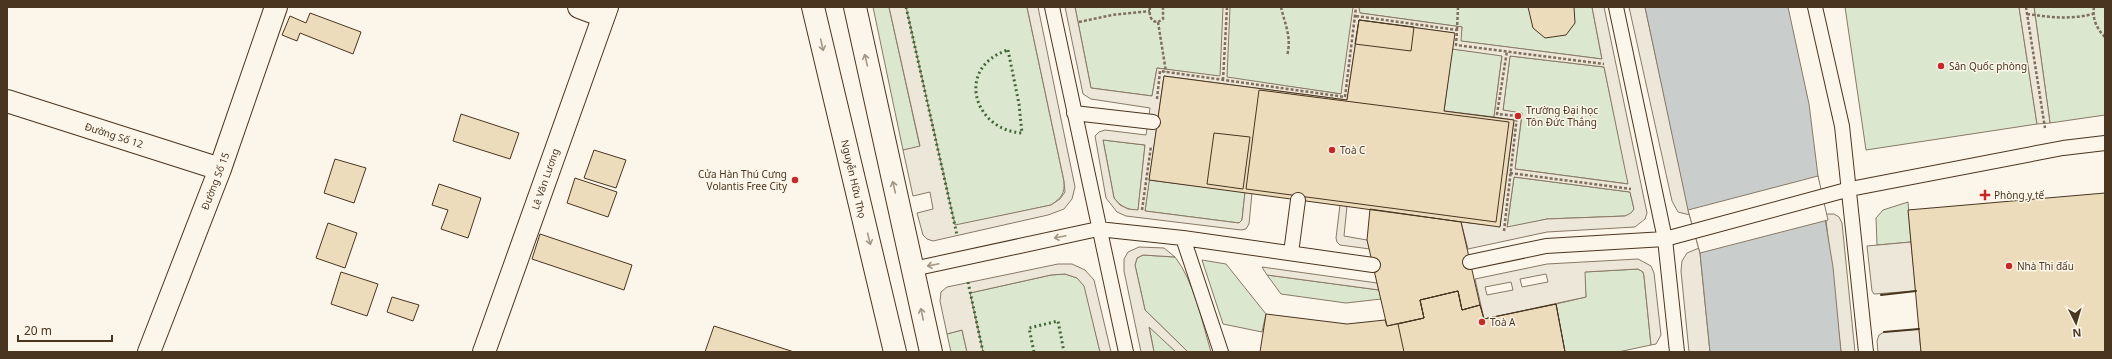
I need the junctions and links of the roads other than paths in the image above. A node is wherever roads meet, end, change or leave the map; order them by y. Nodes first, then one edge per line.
1 (276, 7) edge
2 (579, 7) edge
3 (813, 7) edge
4 (854, 7) edge
5 (1052, 7) edge
6 (1616, 7) edge
7 (1815, 7) edge
8 (605, 12) edge
9 (7, 101) edge
10 (1074, 113) junction
11 (1153, 122) road end
12 (2105, 143) edge
13 (220, 169) junction
14 (1850, 189) junction
15 (1298, 200) dead end
16 (1098, 229) junction
17 (1183, 238) junction
18 (1665, 240) junction
19 (1291, 253) junction
20 (1470, 262) dead end
21 (1373, 266) dead end
22 (913, 269) junction
23 (149, 352) edge
24 (484, 352) edge
25 (894, 352) edge
26 (931, 352) edge
27 (1126, 352) edge
28 (1221, 352) edge
29 (1676, 352) edge
30 (1866, 352) edge

1 - 13 street, Đường Số 15
2 - 8 street
3 -> 25 street, Nguyễn Hữu Thọ
22 -> 4 street
5 - 10 lane
6 - 18 lane
7 - 14 lane
8 - 24 street, Lê Văn Lương
9 - 13 street, Đường Số 12
10 - 11 lane
10 - 16 lane
12 - 14 lane
13 - 23 street, Đường Số 15
14 - 18 lane
14 - 30 lane
15 - 19 lane
16 - 17 lane
16 -> 22 lane
16 - 27 lane
17 - 19 lane
17 - 28 lane
18 - 20 lane
18 - 29 lane
19 - 21 lane
26 -> 22 street

